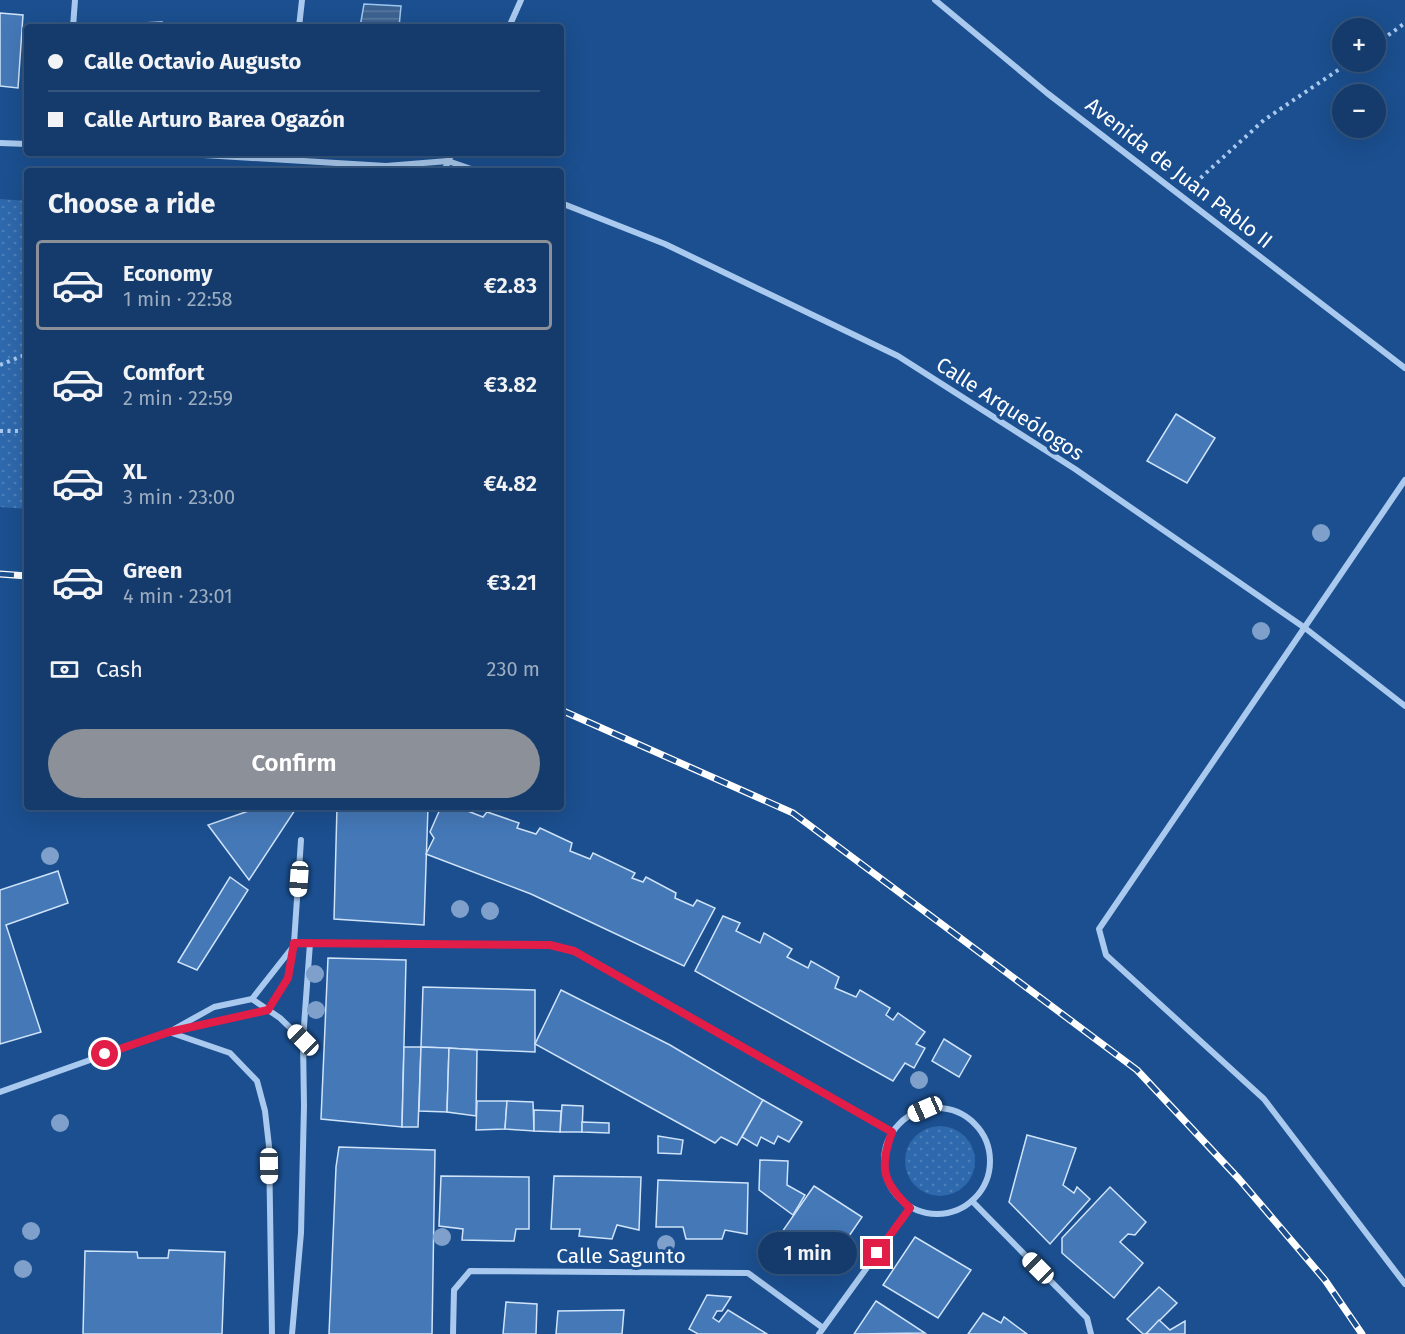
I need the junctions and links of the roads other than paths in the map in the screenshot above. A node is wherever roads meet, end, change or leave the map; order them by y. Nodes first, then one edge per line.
1 (75, 0) edge
2 (302, 0) edge
3 (521, 0) edge
4 (935, 0) edge
5 (73, 24) edge
6 (299, 24) edge
7 (510, 24) edge
8 (0, 142) edge
9 (24, 144) edge
10 (259, 156) edge
11 (450, 156) edge
12 (288, 157) edge
13 (448, 161) junction
14 (445, 168) edge
15 (468, 168) edge
16 (564, 204) edge
17 (1405, 368) edge
18 (1405, 480) edge
19 (1305, 628) junction
20 (1405, 706) edge
21 (301, 840) dead end
22 (310, 943) junction
23 (294, 945) junction
24 (252, 999) junction
25 (268, 1010) junction
26 (169, 1032) junction
27 (303, 1040) junction
28 (0, 1092) edge
29 (892, 1132) junction
30 (972, 1201) junction
31 (910, 1208) junction
32 (1405, 1284) edge
33 (821, 1331) edge
34 (272, 1334) edge
35 (291, 1334) edge
36 (453, 1334) edge
37 (1091, 1334) edge

1 - 5 street
2 - 6 street
3 - 7 street
4 - 17 street, Avenida de Juan Pablo II
8 - 9 street
10 - 12 street
11 - 13 street
12 - 13 street
13 - 14 street
13 - 15 street
16 - 19 street, Calle Arqueólogos
18 - 19 street
19 - 20 street, Calle Arqueólogos
19 - 32 street
21 - 23 street
22 - 23 street
22 - 27 street
22 - 29 street
23 - 24 street
23 - 25 street
24 - 25 street
24 - 26 street
25 - 26 street
25 - 27 street
26 - 28 street
26 - 34 street
27 - 35 street
29 - 30 street
29 - 31 street
30 - 31 street
30 - 37 street
31 - 33 street
33 - 36 street, Calle Sagunto

